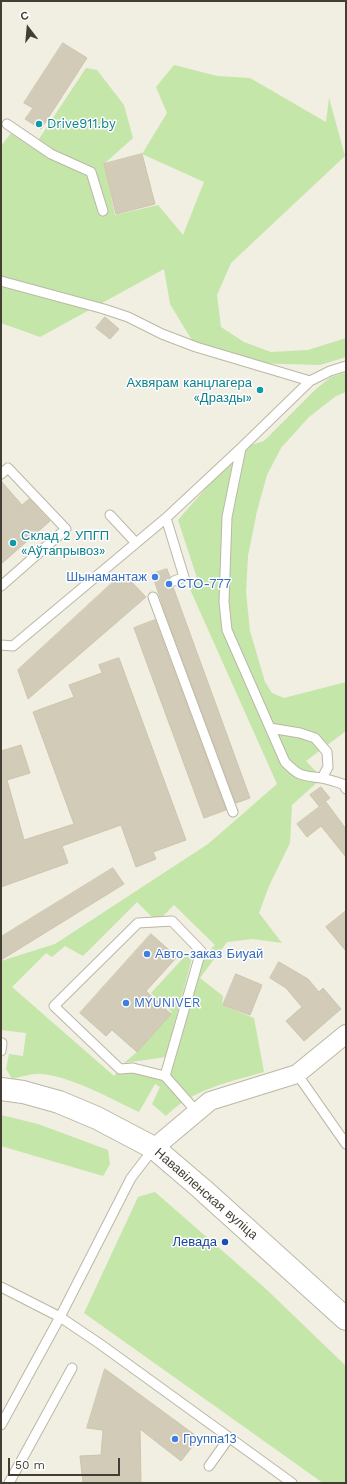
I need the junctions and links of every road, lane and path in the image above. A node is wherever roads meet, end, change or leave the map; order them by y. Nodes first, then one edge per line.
1 (7, 124) dead end
2 (102, 210) dead end
3 (1, 282) edge
4 (346, 366) edge
5 (310, 381) junction
6 (242, 448) junction
7 (1, 474) edge
8 (110, 515) dead end
9 (166, 518) junction
10 (136, 543) junction
11 (174, 581) dead end
12 (1, 586) edge
13 (153, 597) dead end
14 (1, 645) edge
15 (270, 728) junction
16 (322, 778) junction
17 (346, 789) edge
18 (233, 812) dead end
19 (346, 1034) edge
20 (297, 1074) junction
21 (165, 1076) junction
22 (2, 1086) edge
23 (197, 1112) junction
24 (346, 1144) edge
25 (154, 1148) junction
26 (1, 1287) edge
27 (60, 1317) junction
28 (346, 1319) edge
29 (72, 1368) dead end
30 (1, 1425) edge
31 (229, 1438) junction
32 (209, 1466) dead end
33 (288, 1482) edge
34 (9, 1483) edge

1 - 2 lane
3 - 5 lane
4 - 5 lane
5 - 6 lane
6 - 9 lane
6 - 15 lane
7 - 12 lane
8 - 10 lane
9 - 10 lane
9 - 11 lane
10 - 14 lane
13 - 18 lane
15 - 16 lane
15 - 16 lane
16 - 17 lane
19 - 20 street
20 - 23 street
20 - 24 lane
21 - 21 lane
21 - 23 lane
22 - 25 street, Нававіленская вуліца
23 - 25 street
25 - 27 lane
25 - 28 street, Нававіленская вуліца
26 - 27 lane
27 - 30 lane
27 - 31 lane
29 - 34 lane
31 - 32 lane
31 - 33 lane

